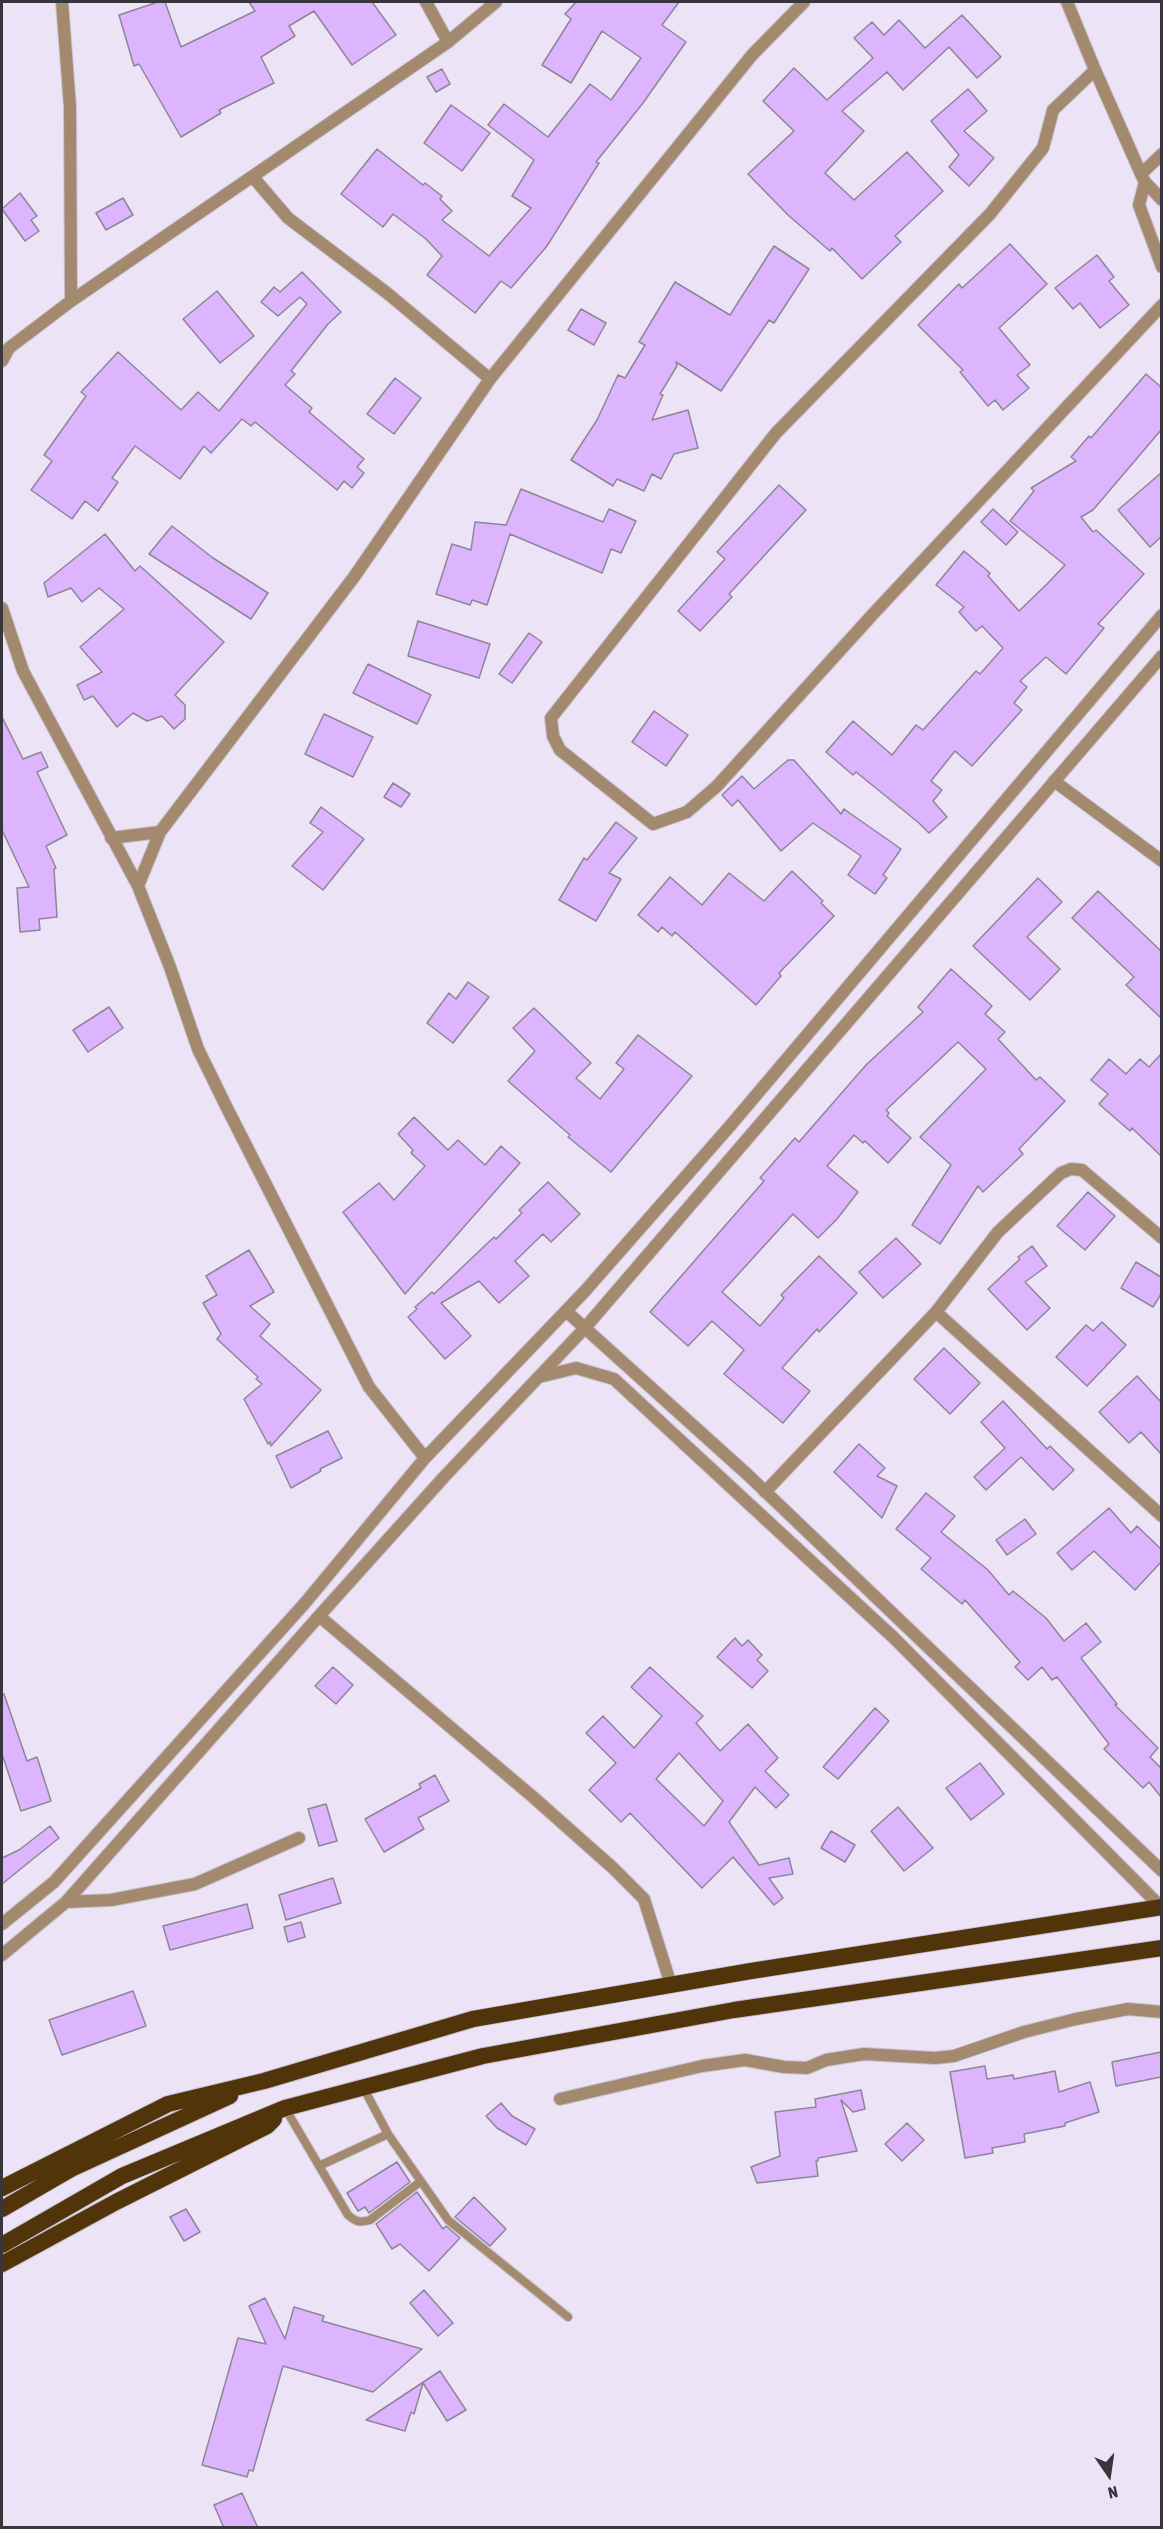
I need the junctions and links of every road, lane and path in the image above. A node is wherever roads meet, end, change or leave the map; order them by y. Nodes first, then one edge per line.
1 (62, 2) edge
2 (426, 2) edge
3 (496, 2) edge
4 (804, 2) edge
5 (1067, 2) edge
6 (448, 42) junction
7 (1095, 70) junction
8 (1161, 154) edge
9 (253, 177) junction
10 (1143, 178) junction
11 (1161, 200) edge
12 (1161, 267) edge
13 (71, 300) junction
14 (1161, 305) edge
15 (2, 361) edge
16 (490, 379) junction
17 (2, 608) edge
18 (1161, 615) edge
19 (1161, 656) edge
20 (1054, 781) junction
21 (160, 832) junction
22 (111, 838) junction
23 (1161, 861) edge
24 (138, 886) junction
25 (1161, 1239) edge
26 (566, 1311) junction
27 (936, 1312) junction
28 (584, 1329) junction
29 (542, 1376) junction
30 (425, 1458) junction
31 (765, 1492) junction
32 (1161, 1516) edge
33 (319, 1616) junction
34 (299, 1838) dead end
35 (1161, 1871) edge
36 (66, 1902) junction
37 (1161, 1907) edge
38 (2, 1924) edge
39 (1161, 1948) edge
40 (2, 1955) edge
41 (671, 1985) junction
42 (1161, 2012) edge
43 (264, 2081) junction
44 (363, 2087) junction
45 (560, 2099) dead end
46 (285, 2108) junction
47 (387, 2134) junction
48 (319, 2166) junction
49 (420, 2182) junction
50 (2, 2188) edge
51 (2, 2209) edge
52 (2, 2245) edge
53 (2, 2264) edge
54 (568, 2317) dead end

1 - 13 street
2 - 6 street
3 - 6 street
4 - 16 street
5 - 7 street
6 - 9 street
7 - 10 street
7 - 14 street
8 - 10 street
9 - 13 street
9 - 16 street
10 - 11 street
10 - 12 street
13 - 15 street
16 - 21 street
17 - 22 street
18 - 26 street
19 - 20 street
20 - 23 street
20 - 28 street
21 - 22 street
21 - 24 street
22 - 24 street
24 - 30 street
25 - 27 street
26 - 28 street
26 - 30 street
27 - 31 street
27 - 32 street
28 - 29 street
28 - 31 street
29 - 33 street
29 - 37 street
30 - 38 street
31 - 35 street
33 - 36 street
33 - 41 street
34 - 36 street
36 - 40 street
37 - 41 highway
39 - 44 highway
41 - 43 highway
42 - 45 street
43 - 50 highway
43 - 51 highway
44 - 46 highway
44 - 47 lane
46 - 48 lane
46 - 52 highway
46 - 53 highway
47 - 48 lane
47 - 49 lane
48 - 49 lane
49 - 54 lane

